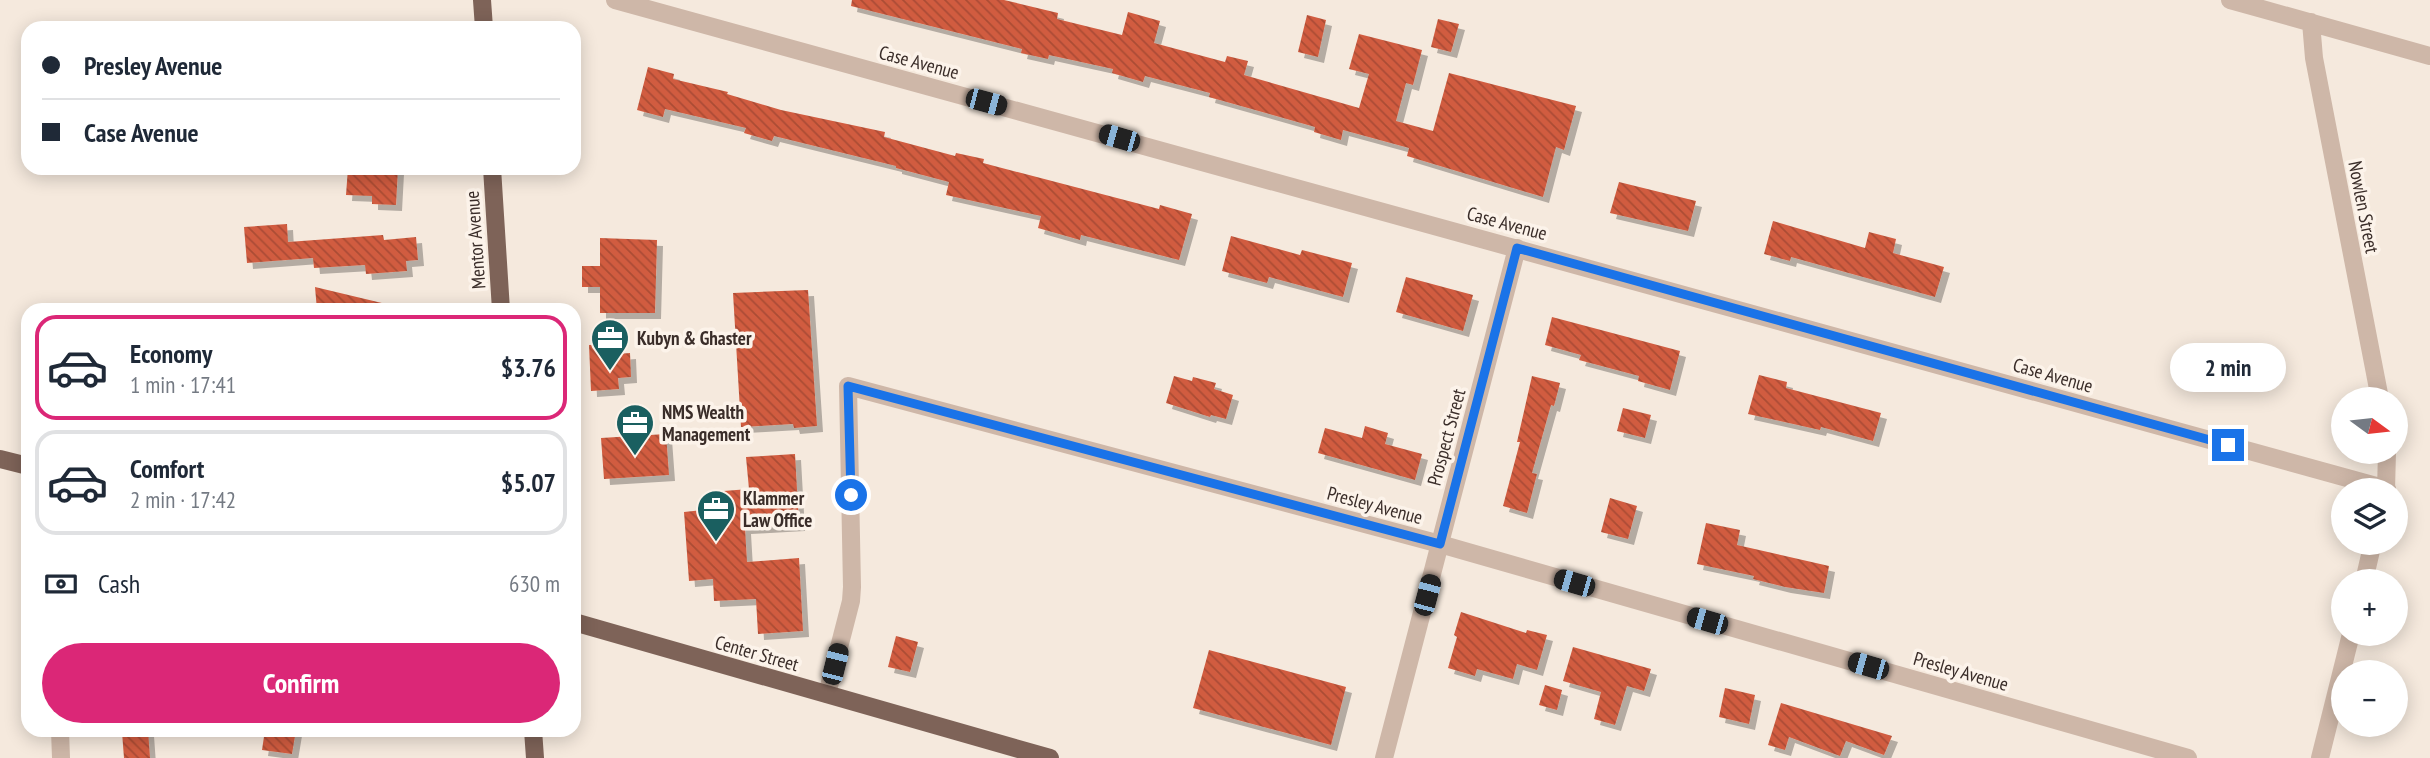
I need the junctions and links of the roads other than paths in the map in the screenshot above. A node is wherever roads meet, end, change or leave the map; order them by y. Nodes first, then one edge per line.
1 (482, 0) edge
2 (615, 0) edge
3 (2230, 0) edge
4 (484, 21) edge
5 (2311, 22) junction
6 (2430, 56) edge
7 (492, 175) edge
8 (1517, 248) junction
9 (501, 303) edge
10 (2378, 387) edge
11 (0, 458) edge
12 (21, 464) edge
13 (2343, 478) edge
14 (1440, 544) junction
15 (581, 624) edge
16 (2348, 646) edge
17 (827, 694) junction
18 (60, 737) edge
19 (534, 737) edge
20 (61, 758) edge
21 (535, 758) edge
22 (1050, 758) edge
23 (1384, 758) edge
24 (2188, 758) edge
25 (2320, 758) edge

1 - 4 main road
2 - 8 street, Case Avenue
3 - 5 street
5 - 6 street
5 - 10 street, Nowlen Street
7 - 9 main road, Mentor Avenue
8 - 13 street, Case Avenue
8 - 14 street, Prospect Street
11 - 12 main road
14 - 17 street, Presley Avenue
14 - 23 street, Prospect Street
14 - 24 street, Presley Avenue
15 - 17 main road, Center Street
16 - 25 street
17 - 22 main road, Center Street
18 - 20 street
19 - 21 main road

